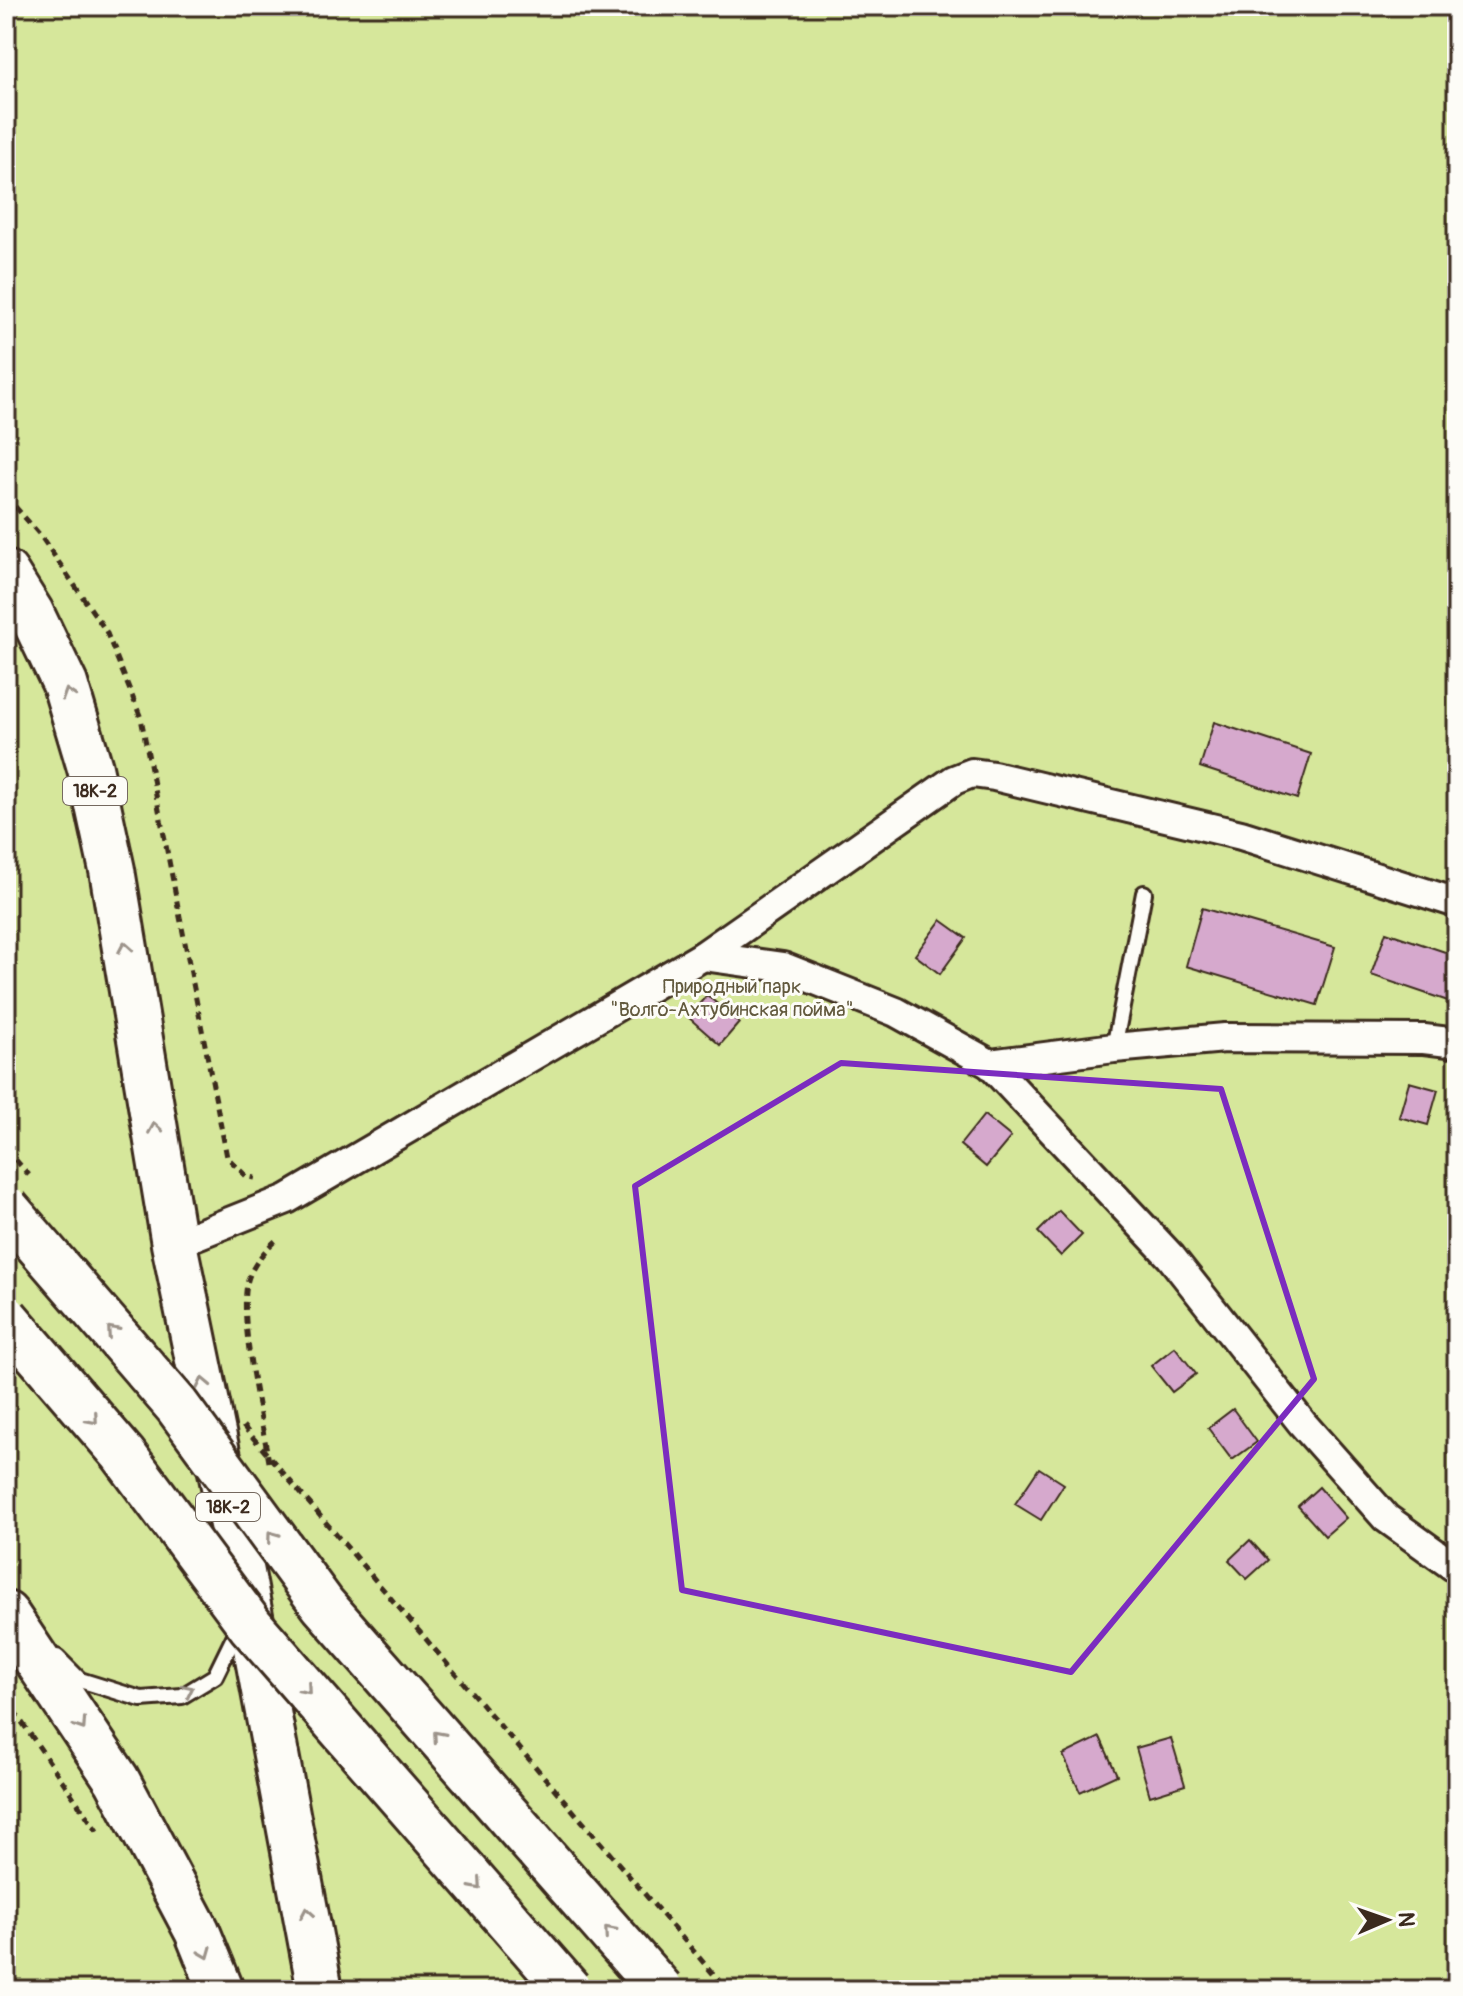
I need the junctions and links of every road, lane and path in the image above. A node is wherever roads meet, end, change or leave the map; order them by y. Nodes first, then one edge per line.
1 (6, 496) edge
2 (6, 573) edge
3 (1144, 893) dead end
4 (1457, 903) edge
5 (703, 956) junction
6 (1457, 1043) edge
7 (1114, 1048) junction
8 (990, 1064) junction
9 (6, 1149) edge
10 (261, 1179) dead end
11 (21, 1196) edge
12 (174, 1244) junction
13 (6, 1318) edge
14 (243, 1425) dead end
15 (1457, 1569) edge
16 (242, 1573) junction
17 (6, 1606) edge
18 (6, 1614) edge
19 (6, 1699) edge
20 (102, 1838) dead end
21 (221, 1990) edge
22 (320, 1990) edge
23 (569, 1990) edge
24 (661, 1990) edge
25 (727, 1990) edge

1 - 10 path
12 -> 2 main road, 18К-2
3 - 7 lane
4 - 5 street
5 - 8 street
5 - 12 street
6 - 7 street
7 - 8 street
8 - 15 street
9 - 11 path, bridge
24 -> 11 main road, bridge
16 -> 12 main road, 18К-2
13 -> 23 main road, bridge
14 - 25 path, bridge
17 -> 16 lane
22 -> 16 main road, 18К-2
18 -> 21 main road
19 - 20 path

